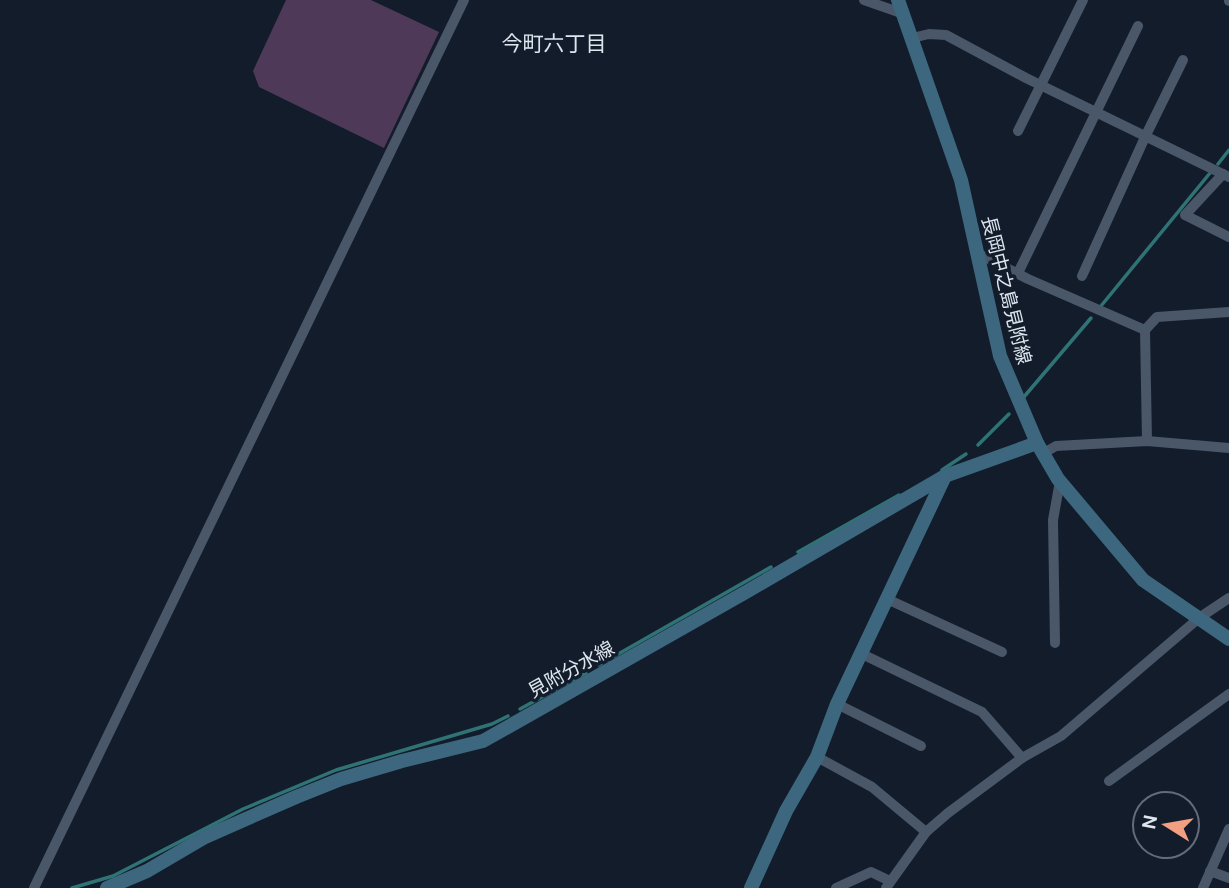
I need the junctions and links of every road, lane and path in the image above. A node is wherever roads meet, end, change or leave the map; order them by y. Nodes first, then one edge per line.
1 (464, 0) edge
2 (864, 0) edge
3 (1083, 0) edge
4 (901, 7) edge
5 (1138, 26) dead end
6 (912, 38) junction
7 (1183, 60) dead end
8 (1041, 84) junction
9 (1096, 111) junction
10 (1018, 131) dead end
11 (1146, 135) junction
12 (1226, 176) edge
13 (1229, 237) edge
14 (977, 253) junction
15 (1018, 273) junction
16 (1082, 276) dead end
17 (1229, 312) edge
18 (1144, 330) junction
19 (1147, 441) junction
20 (1229, 448) edge
21 (1039, 449) junction
22 (945, 476) junction
23 (1060, 481) junction
24 (1229, 597) edge
25 (887, 599) junction
26 (1199, 618) junction
27 (1229, 639) edge
28 (1055, 643) dead end
29 (1002, 652) dead end
30 (862, 654) junction
31 (1229, 694) edge
32 (837, 704) junction
33 (921, 746) dead end
34 (817, 757) junction
35 (1022, 758) junction
36 (1109, 781) dead end
37 (1229, 830) edge
38 (926, 832) junction
39 (1210, 871) junction
40 (1229, 878) edge
41 (888, 884) edge
42 (34, 888) edge
43 (107, 888) edge
44 (751, 888) edge
45 (836, 888) edge
46 (1203, 888) edge

1 - 42 street
2 - 4 street
3 - 8 street
4 - 6 main road, 長岡中之島見附線
5 - 9 street
6 - 8 street
6 - 14 main road, 長岡中之島見附線
7 - 11 street
8 - 9 street
8 - 10 street
9 - 11 street
9 - 15 street
11 - 12 street
11 - 16 street
12 - 13 street
14 - 15 street
14 - 21 main road, 長岡中之島見附線
15 - 18 street
17 - 18 street
18 - 19 street
19 - 20 street
19 - 21 street
21 - 22 main road, 見附分水線
21 - 23 main road, 長岡中之島見附線
22 - 25 main road
22 - 43 main road, 見附分水線
23 - 26 main road, 長岡中之島見附線
23 - 28 street
24 - 26 street
25 - 29 street
25 - 30 main road
26 - 27 main road, 長岡中之島見附線
26 - 35 street
30 - 32 main road
30 - 35 street
31 - 36 street
32 - 33 street
32 - 34 main road
34 - 38 street
34 - 44 main road
35 - 38 street
37 - 39 street
38 - 41 street
39 - 40 street
39 - 46 street
41 - 45 street

